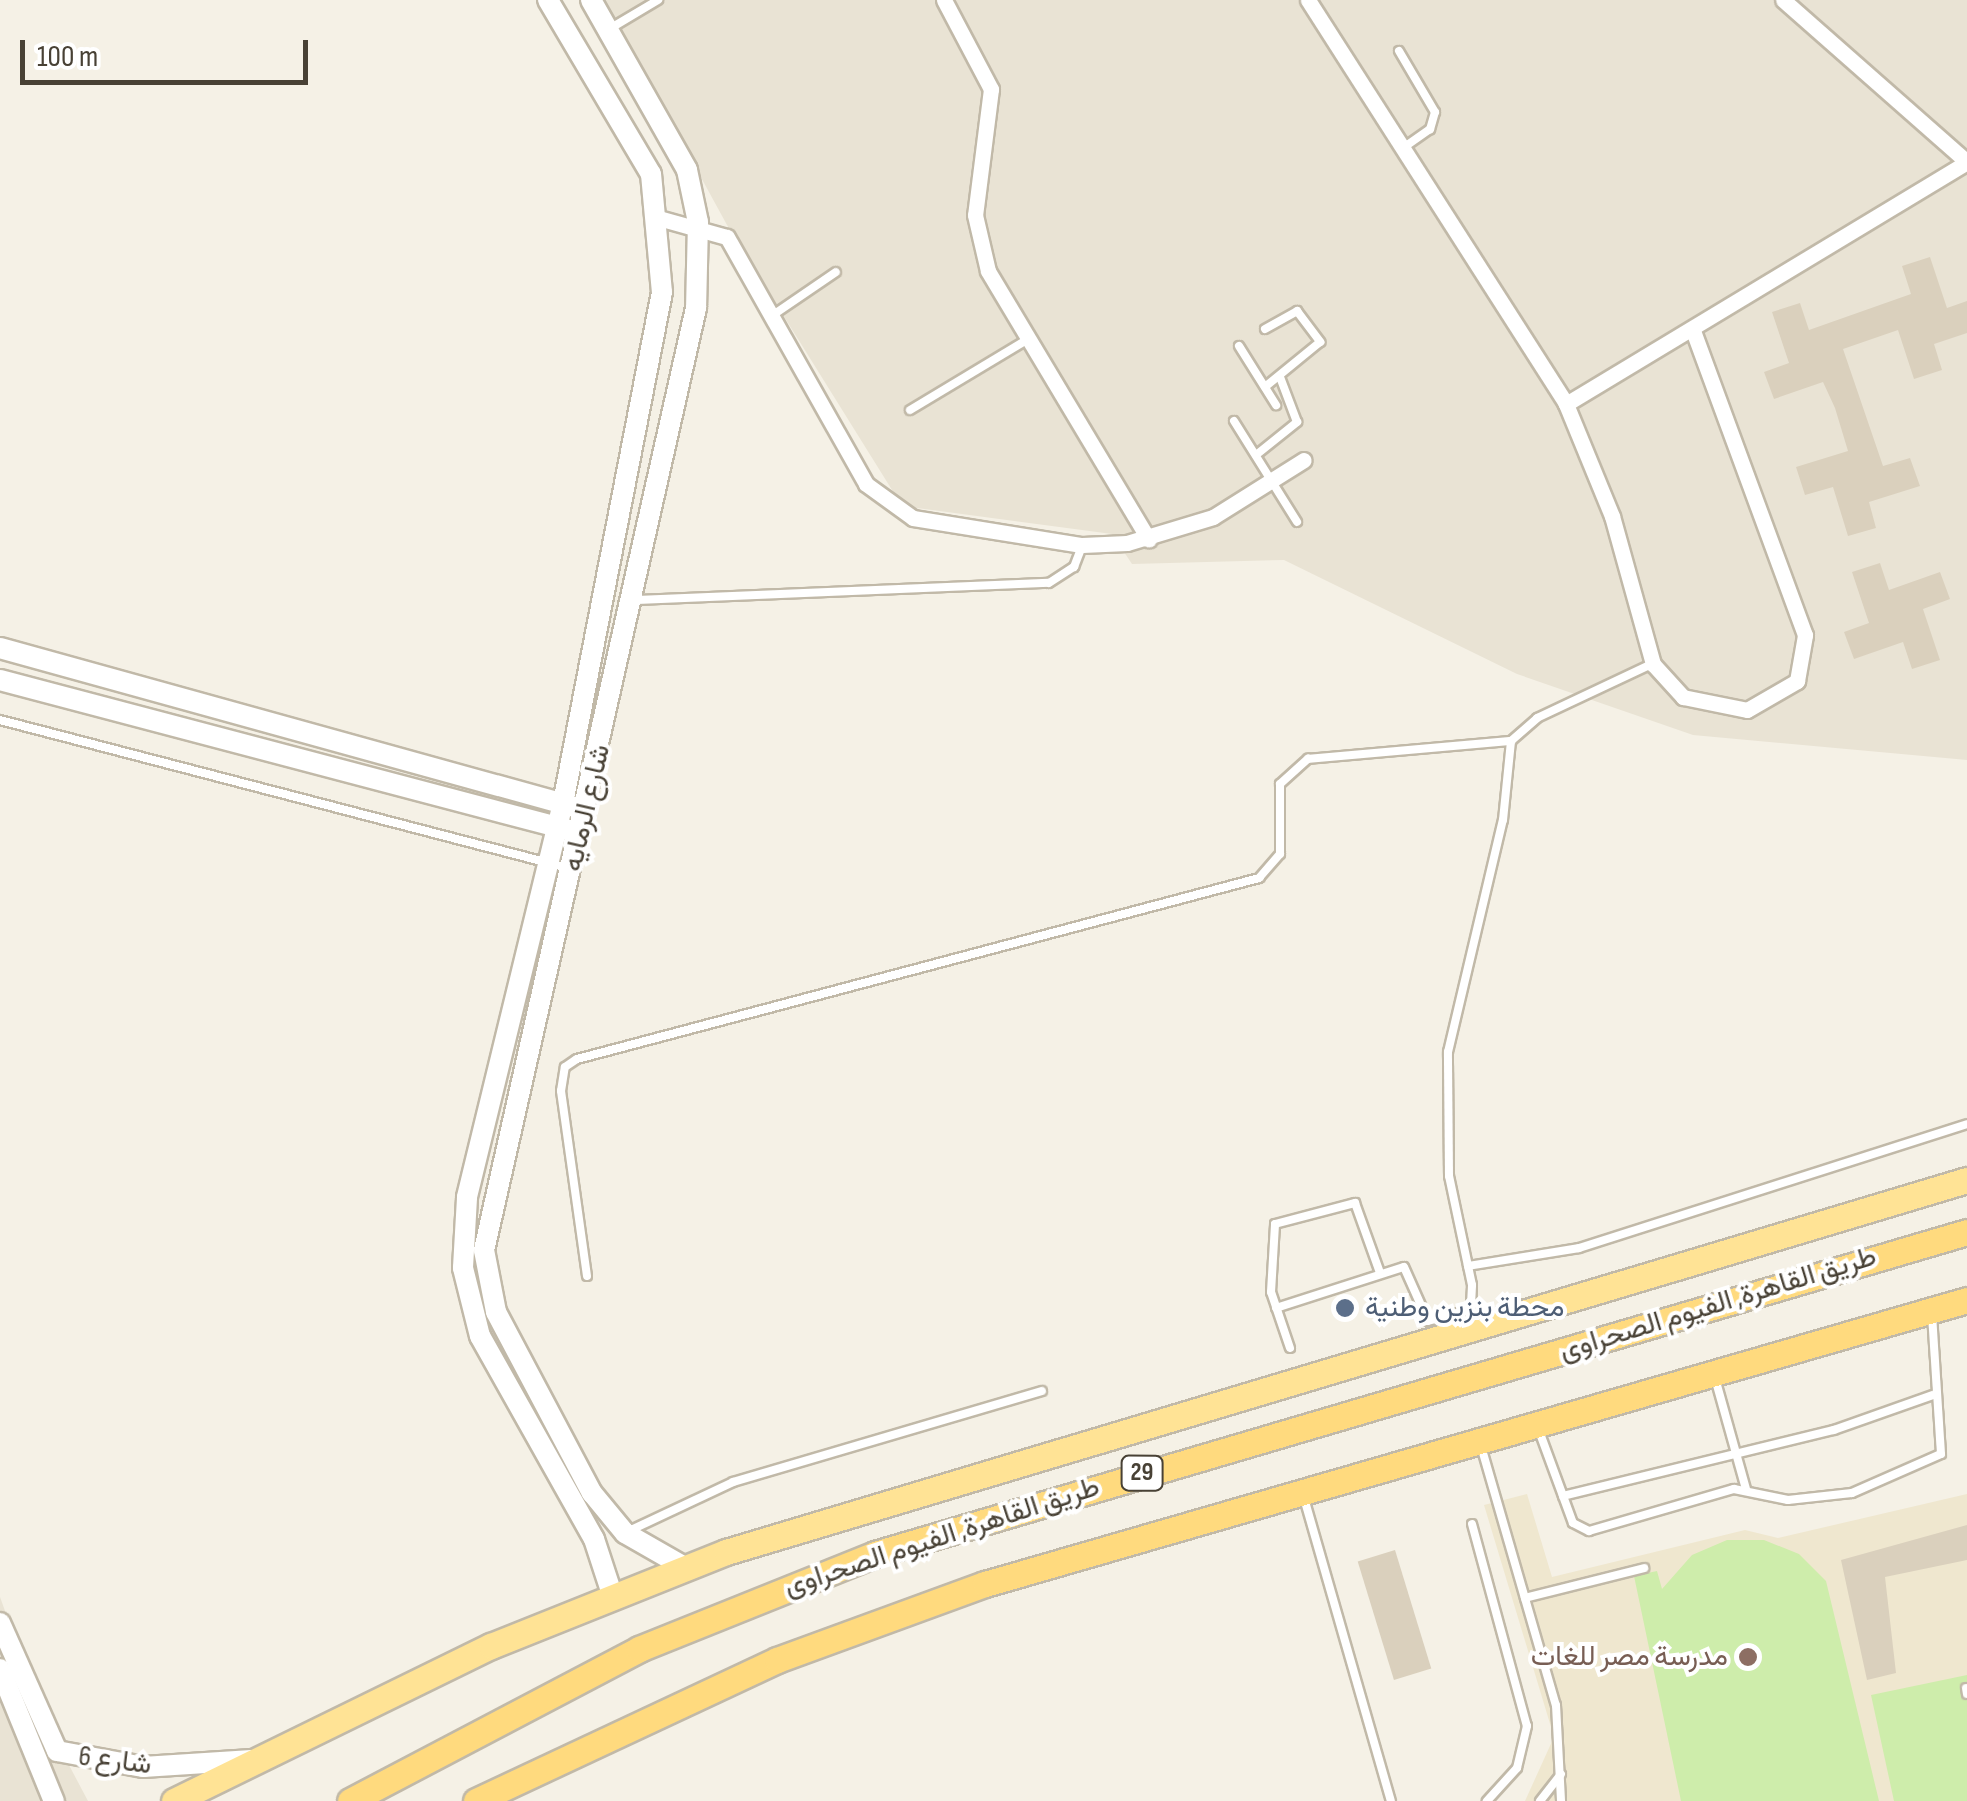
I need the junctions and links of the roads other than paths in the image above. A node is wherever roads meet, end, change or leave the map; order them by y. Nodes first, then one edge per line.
1 (548, 0) edge
2 (591, 0) edge
3 (658, 0) edge
4 (944, 0) edge
5 (1308, 0) edge
6 (1783, 0) edge
7 (609, 29) junction
8 (1399, 51) dead end
9 (1403, 148) junction
10 (662, 218) junction
11 (698, 222) junction
12 (836, 272) dead end
13 (773, 315) junction
14 (1264, 329) dead end
15 (1693, 330) junction
16 (1023, 342) junction
17 (1239, 346) dead end
18 (1280, 377) junction
19 (1265, 388) junction
20 (1566, 404) junction
21 (1276, 405) dead end
22 (910, 410) dead end
23 (1234, 421) dead end
24 (1256, 455) junction
25 (1304, 460) dead end
26 (1272, 481) junction
27 (1298, 522) dead end
28 (1149, 540) junction
29 (1082, 545) junction
30 (637, 600) junction
31 (0, 648) edge
32 (1653, 664) junction
33 (0, 680) edge
34 (0, 720) edge
35 (1510, 741) junction
36 (563, 803) junction
37 (587, 810) junction
38 (557, 826) junction
39 (581, 834) junction
40 (548, 863) junction
41 (573, 869) junction
42 (1967, 1124) edge
43 (1967, 1180) edge
44 (1967, 1232) edge
45 (1468, 1266) junction
46 (1380, 1273) junction
47 (587, 1276) dead end
48 (1967, 1300) edge
49 (1276, 1308) junction
50 (1932, 1310) junction
51 (1470, 1319) junction
52 (1290, 1348) dead end
53 (1714, 1374) junction
54 (1042, 1391) dead end
55 (1932, 1395) junction
56 (1536, 1424) junction
57 (1480, 1440) junction
58 (1736, 1451) junction
59 (1746, 1489) junction
60 (1302, 1491) junction
61 (1563, 1496) junction
62 (1472, 1524) dead end
63 (625, 1533) junction
64 (686, 1568) junction
65 (1644, 1568) dead end
66 (613, 1596) junction
67 (1524, 1598) junction
68 (0, 1624) edge
69 (0, 1668) edge
70 (254, 1759) junction
71 (1560, 1774) junction
72 (54, 1801) edge
73 (174, 1801) edge
74 (350, 1801) edge
75 (476, 1801) edge
76 (1391, 1801) edge
77 (1486, 1801) edge
78 (1540, 1801) edge
79 (1561, 1801) edge

1 - 10 street, شارع الرمايه
2 - 7 street, شارع الرمايه
3 - 7 lane
4 - 16 street
5 - 9 street
6 - 15 street
7 - 11 street, شارع الرمايه
8 - 9 lane
9 - 20 street
10 - 11 street
10 - 36 street, شارع الرمايه
11 - 13 street
11 - 30 street, شارع الرمايه
12 - 13 lane
13 - 29 street
14 - 18 lane
15 - 20 street
15 - 32 street
16 - 22 lane
16 - 28 street
17 - 19 lane
18 - 19 lane
18 - 24 lane
19 - 21 lane
20 - 32 street
23 - 24 lane
24 - 26 lane
25 - 26 street
26 - 27 lane
26 - 28 street
28 - 29 street
29 - 30 lane
30 - 37 street, شارع الرمايه
31 - 36 street
32 - 35 lane
33 - 38 street
34 - 40 lane
35 - 45 lane
35 - 47 lane
36 - 37 street
36 - 38 street, شارع الرمايه
37 - 39 street, شارع الرمايه
38 - 39 street
38 - 40 street, شارع الرمايه
39 - 41 street, شارع الرمايه
40 - 41 lane
40 - 66 street, شارع الرمايه
41 - 63 street, شارع الرمايه
42 - 45 lane
43 - 51 main road
44 - 74 highway, طريق القاهرة, الفيوم الصحراوى / 29
45 - 51 lane
46 - 49 lane
46 - 49 lane
46 - 51 lane
48 - 50 highway, طريق القاهرة, الفيوم الصحراوى / 29
49 - 52 lane
50 - 53 highway, طريق القاهرة, الفيوم الصحراوى / 29
50 - 55 lane
51 - 64 main road
53 - 56 highway, طريق القاهرة, الفيوم الصحراوى / 29
53 - 58 lane
54 - 63 lane
55 - 58 lane
55 - 59 lane
56 - 57 highway, طريق القاهرة, الفيوم الصحراوى / 29
56 - 61 lane
57 - 60 highway, طريق القاهرة, الفيوم الصحراوى / 29
57 - 67 lane
58 - 59 lane
58 - 61 lane
59 - 61 lane
60 - 75 highway, طريق القاهرة, الفيوم الصحراوى / 29
60 - 76 lane
62 - 77 lane
63 - 64 street, شارع الرمايه
64 - 66 main road
65 - 67 lane
66 - 70 main road
67 - 71 lane
68 - 70 street, شارع 6
69 - 72 street, شارع 6
70 - 73 main road
71 - 78 lane
71 - 79 lane

